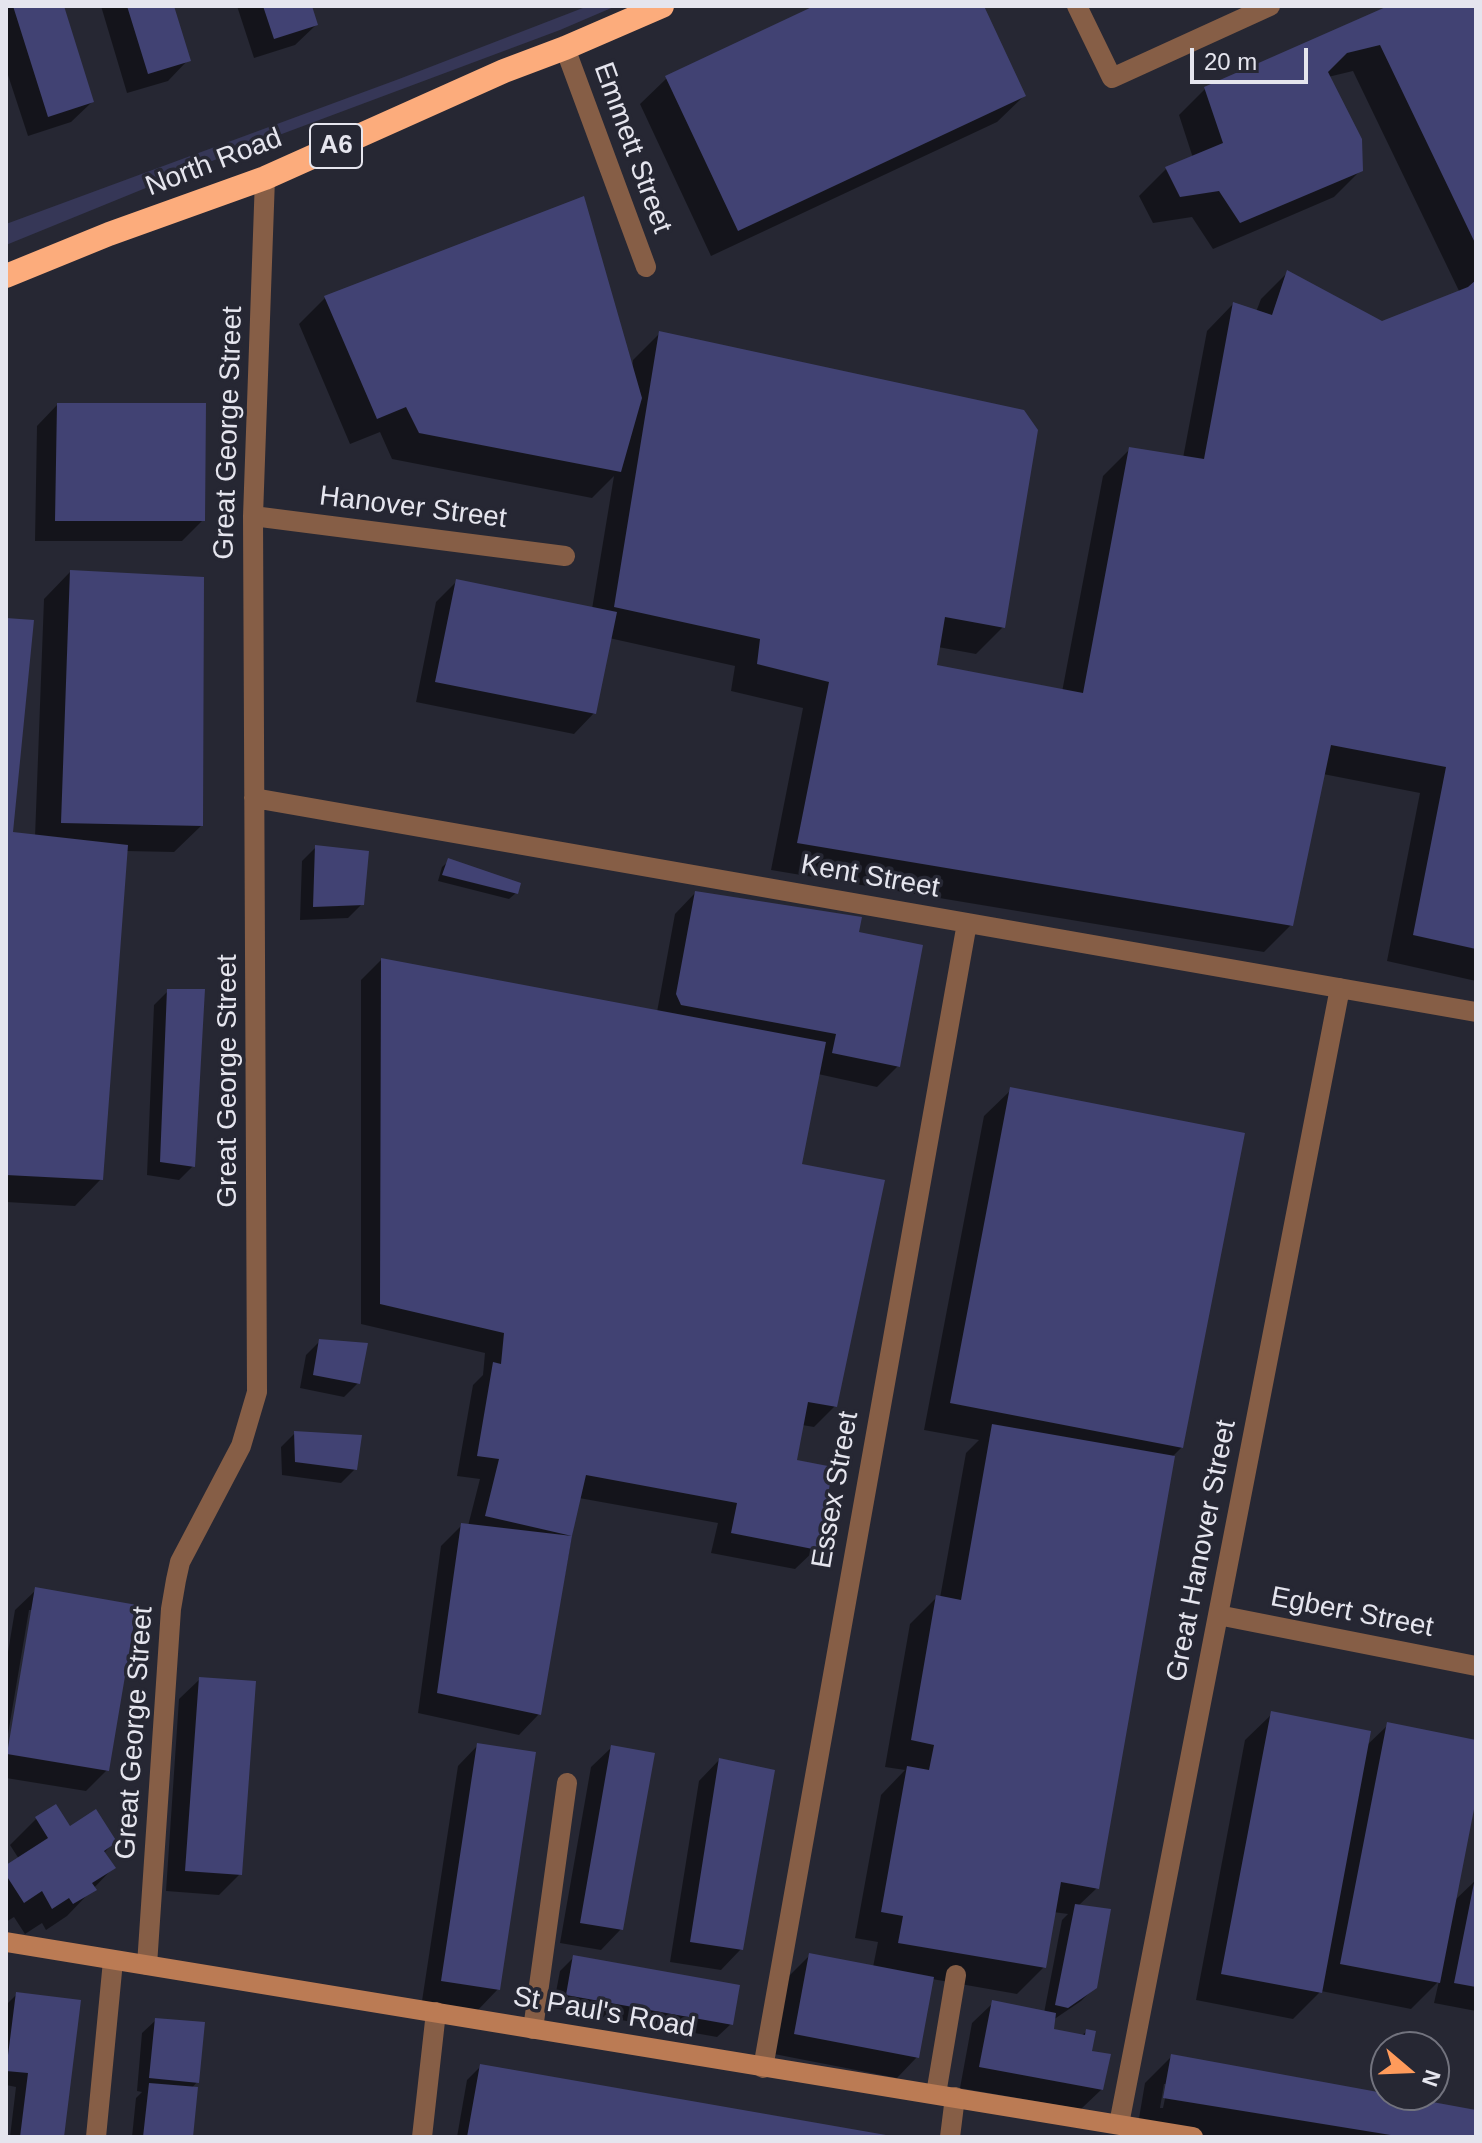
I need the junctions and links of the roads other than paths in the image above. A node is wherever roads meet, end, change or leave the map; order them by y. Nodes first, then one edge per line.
1 (662, 6) edge
2 (1077, 6) edge
3 (1270, 6) edge
4 (565, 48) junction
5 (265, 178) junction
6 (646, 267) dead end
7 (6, 276) edge
8 (253, 516) junction
9 (565, 556) dead end
10 (254, 798) junction
11 (967, 923) junction
12 (1340, 988) junction
13 (1476, 1012) edge
14 (1218, 1615) junction
15 (1476, 1666) edge
16 (567, 1783) dead end
17 (6, 1942) edge
18 (113, 1961) junction
19 (147, 1965) junction
20 (956, 1975) dead end
21 (436, 2012) junction
22 (533, 2029) junction
23 (763, 2068) junction
24 (946, 2096) junction
25 (1119, 2124) junction
26 (96, 2137) edge
27 (422, 2137) edge
28 (950, 2137) edge
29 (1193, 2137) edge

1 - 4 highway, North Road / A6
2 - 3 street
4 - 5 highway, North Road / A6
4 - 6 street, Emmett Street
5 - 7 highway, North Road / A6
5 - 8 street, Great George Street
8 - 9 street, Hanover Street
8 - 10 street, Great George Street
10 - 11 street, Kent Street
10 - 19 street, Great George Street
11 - 12 street, Kent Street
11 - 23 street, Essex Street
12 - 13 street, Kent Street
12 - 14 street, Great Hanover Street
14 - 15 street, Egbert Street
14 - 25 street, Great Hanover Street
16 - 22 street
17 - 18 street, St Paul's Road
18 - 19 street, St Paul's Road
18 - 26 street
19 - 21 street, St Paul's Road
20 - 24 street
21 - 22 street, St Paul's Road
21 - 27 street
22 - 23 street, St Paul's Road
23 - 24 street, St Paul's Road
24 - 25 street, St Paul's Road
24 - 28 street
25 - 29 street, St Paul's Road

